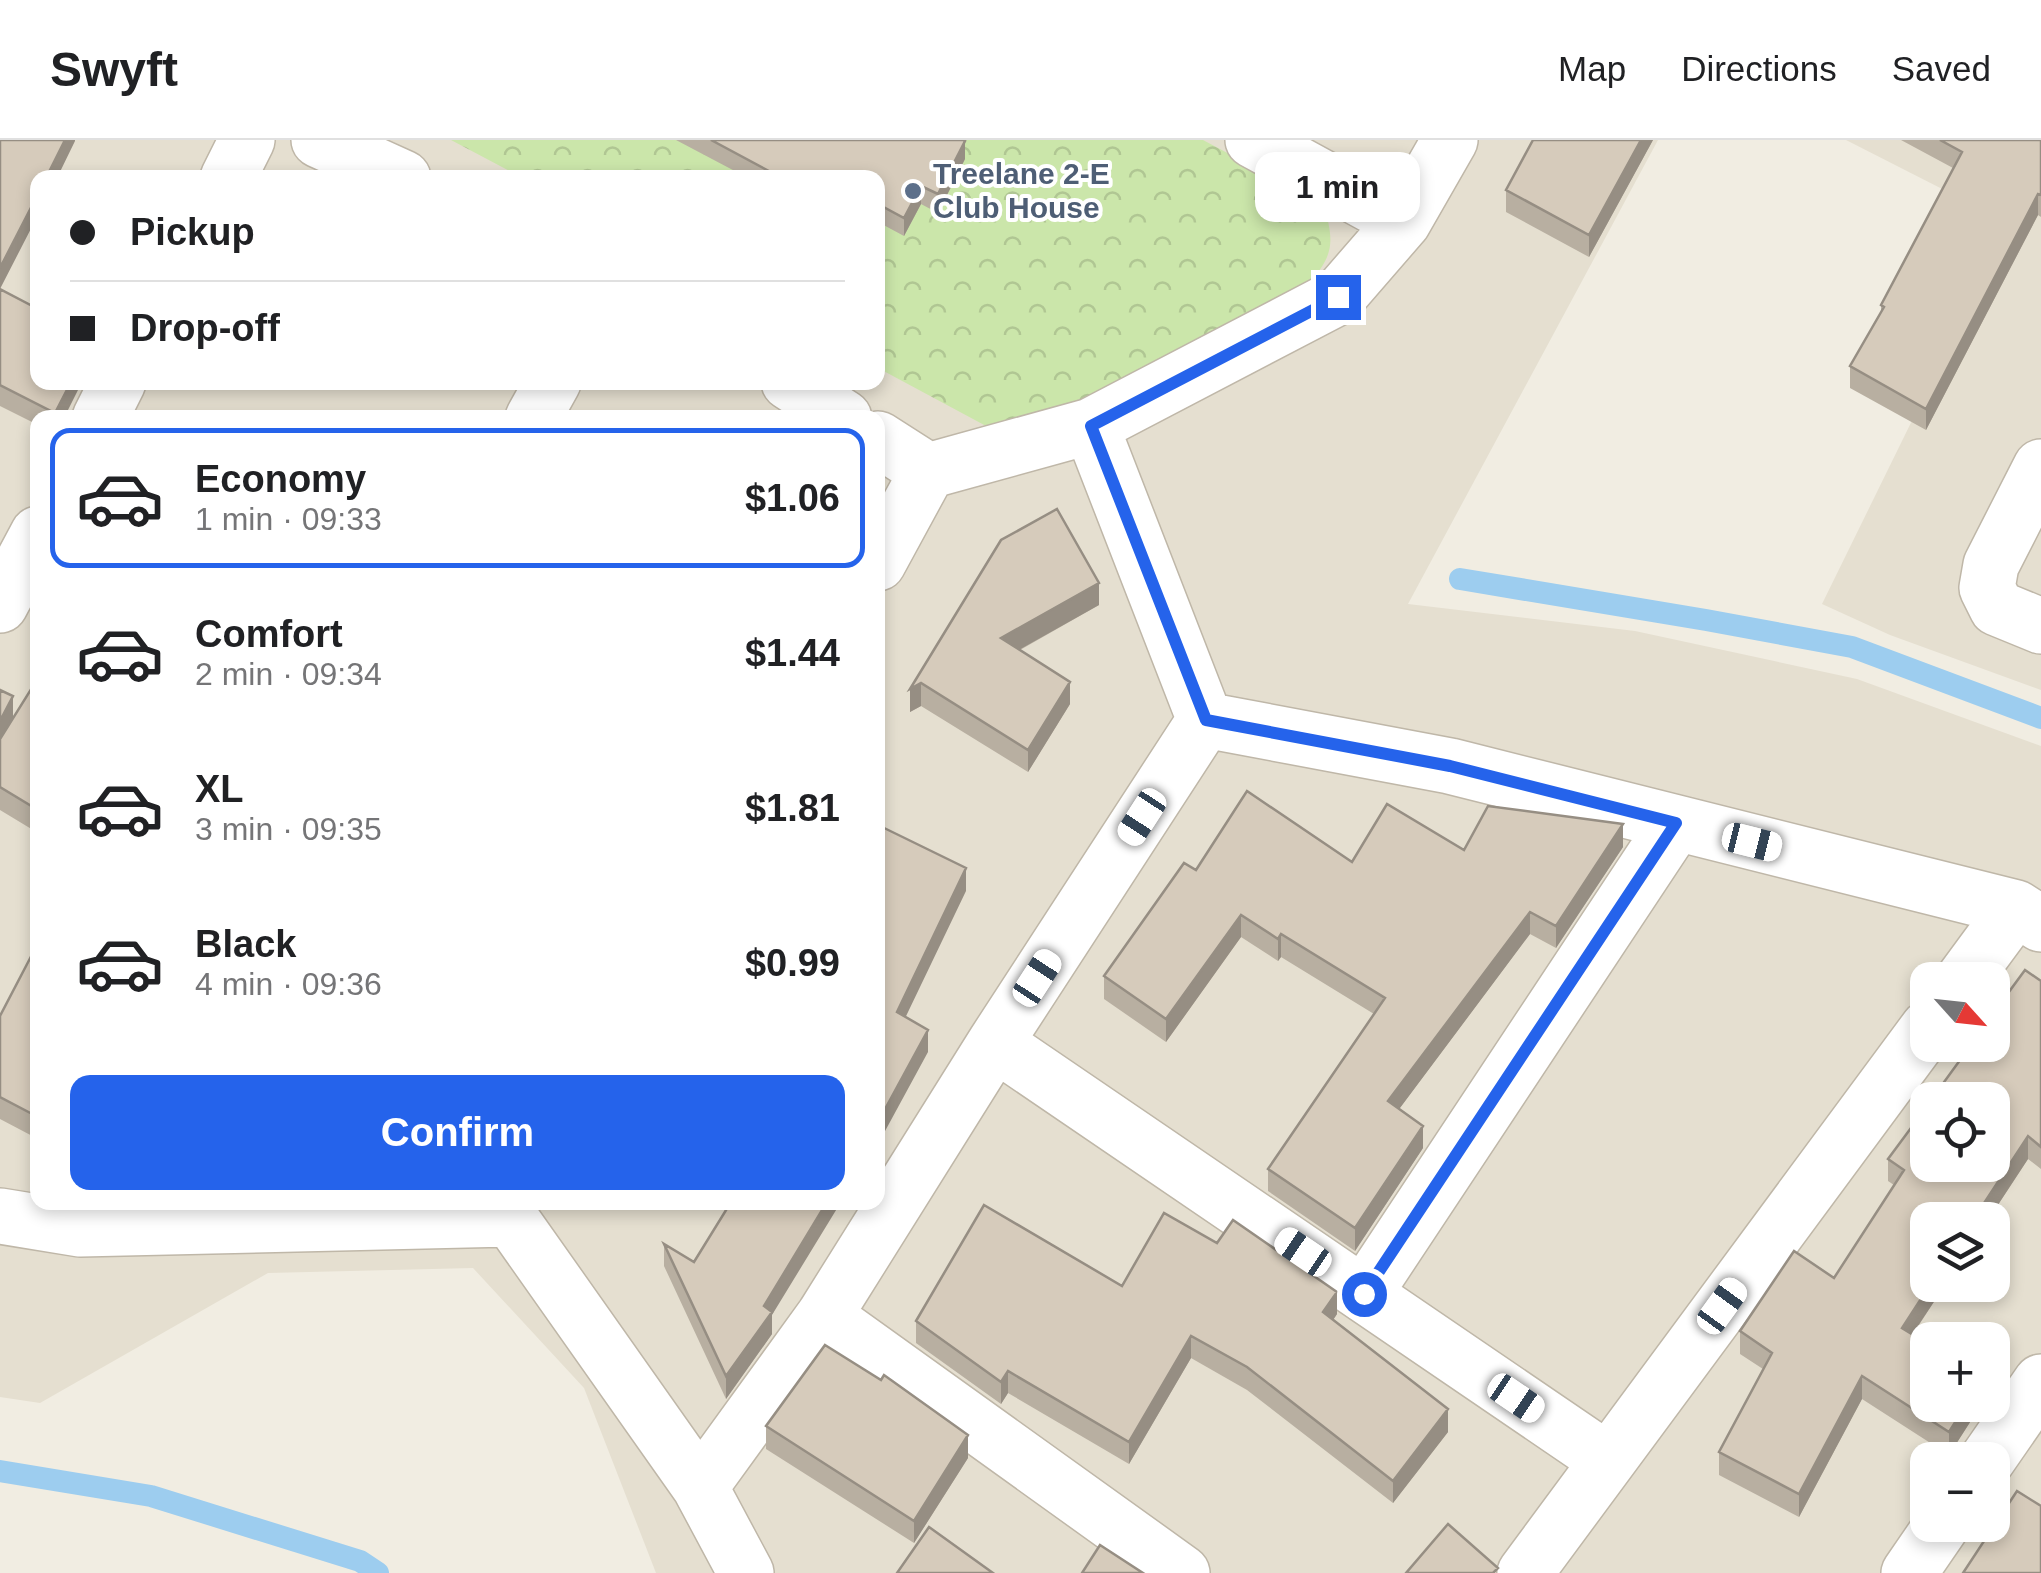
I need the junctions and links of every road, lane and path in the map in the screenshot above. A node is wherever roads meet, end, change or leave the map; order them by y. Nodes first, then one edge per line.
1 (248, 140) edge
2 (319, 140) edge
3 (1253, 140) edge
4 (1450, 140) edge
5 (232, 170) edge
6 (385, 170) edge
7 (1403, 222) junction
8 (801, 390) edge
9 (832, 410) edge
10 (1091, 426) junction
11 (885, 443) edge
12 (2041, 468) edge
13 (928, 471) junction
14 (30, 549) edge
15 (885, 549) edge
16 (0, 604) edge
17 (2041, 626) edge
18 (1206, 720) junction
19 (1676, 823) junction
20 (2029, 916) edge
21 (1982, 962) edge
22 (995, 1043) junction
23 (1910, 1052) edge
24 (516, 1211) edge
25 (0, 1216) edge
26 (87, 1216) edge
27 (1364, 1294) junction
28 (824, 1316) junction
29 (2041, 1382) edge
30 (1999, 1442) edge
31 (1607, 1460) junction
32 (700, 1487) junction
33 (1930, 1542) edge
34 (746, 1573) edge
35 (1182, 1573) edge
36 (1525, 1573) edge
37 (1909, 1573) edge

1 - 5 street
2 - 6 street
3 - 7 street
4 - 7 street
7 - 10 street
8 - 9 street
10 - 13 street
10 - 18 street
11 - 13 street
12 - 17 street
13 - 15 street
14 - 16 street
18 - 19 street
18 - 22 street
19 - 20 street
19 - 27 street
20 - 21 street
22 - 27 street
22 - 28 street
23 - 31 street
24 - 26 street
24 - 32 street
25 - 26 street
27 - 31 street
28 - 32 street
28 - 35 street
29 - 30 street
31 - 36 street
32 - 34 street
33 - 37 street

